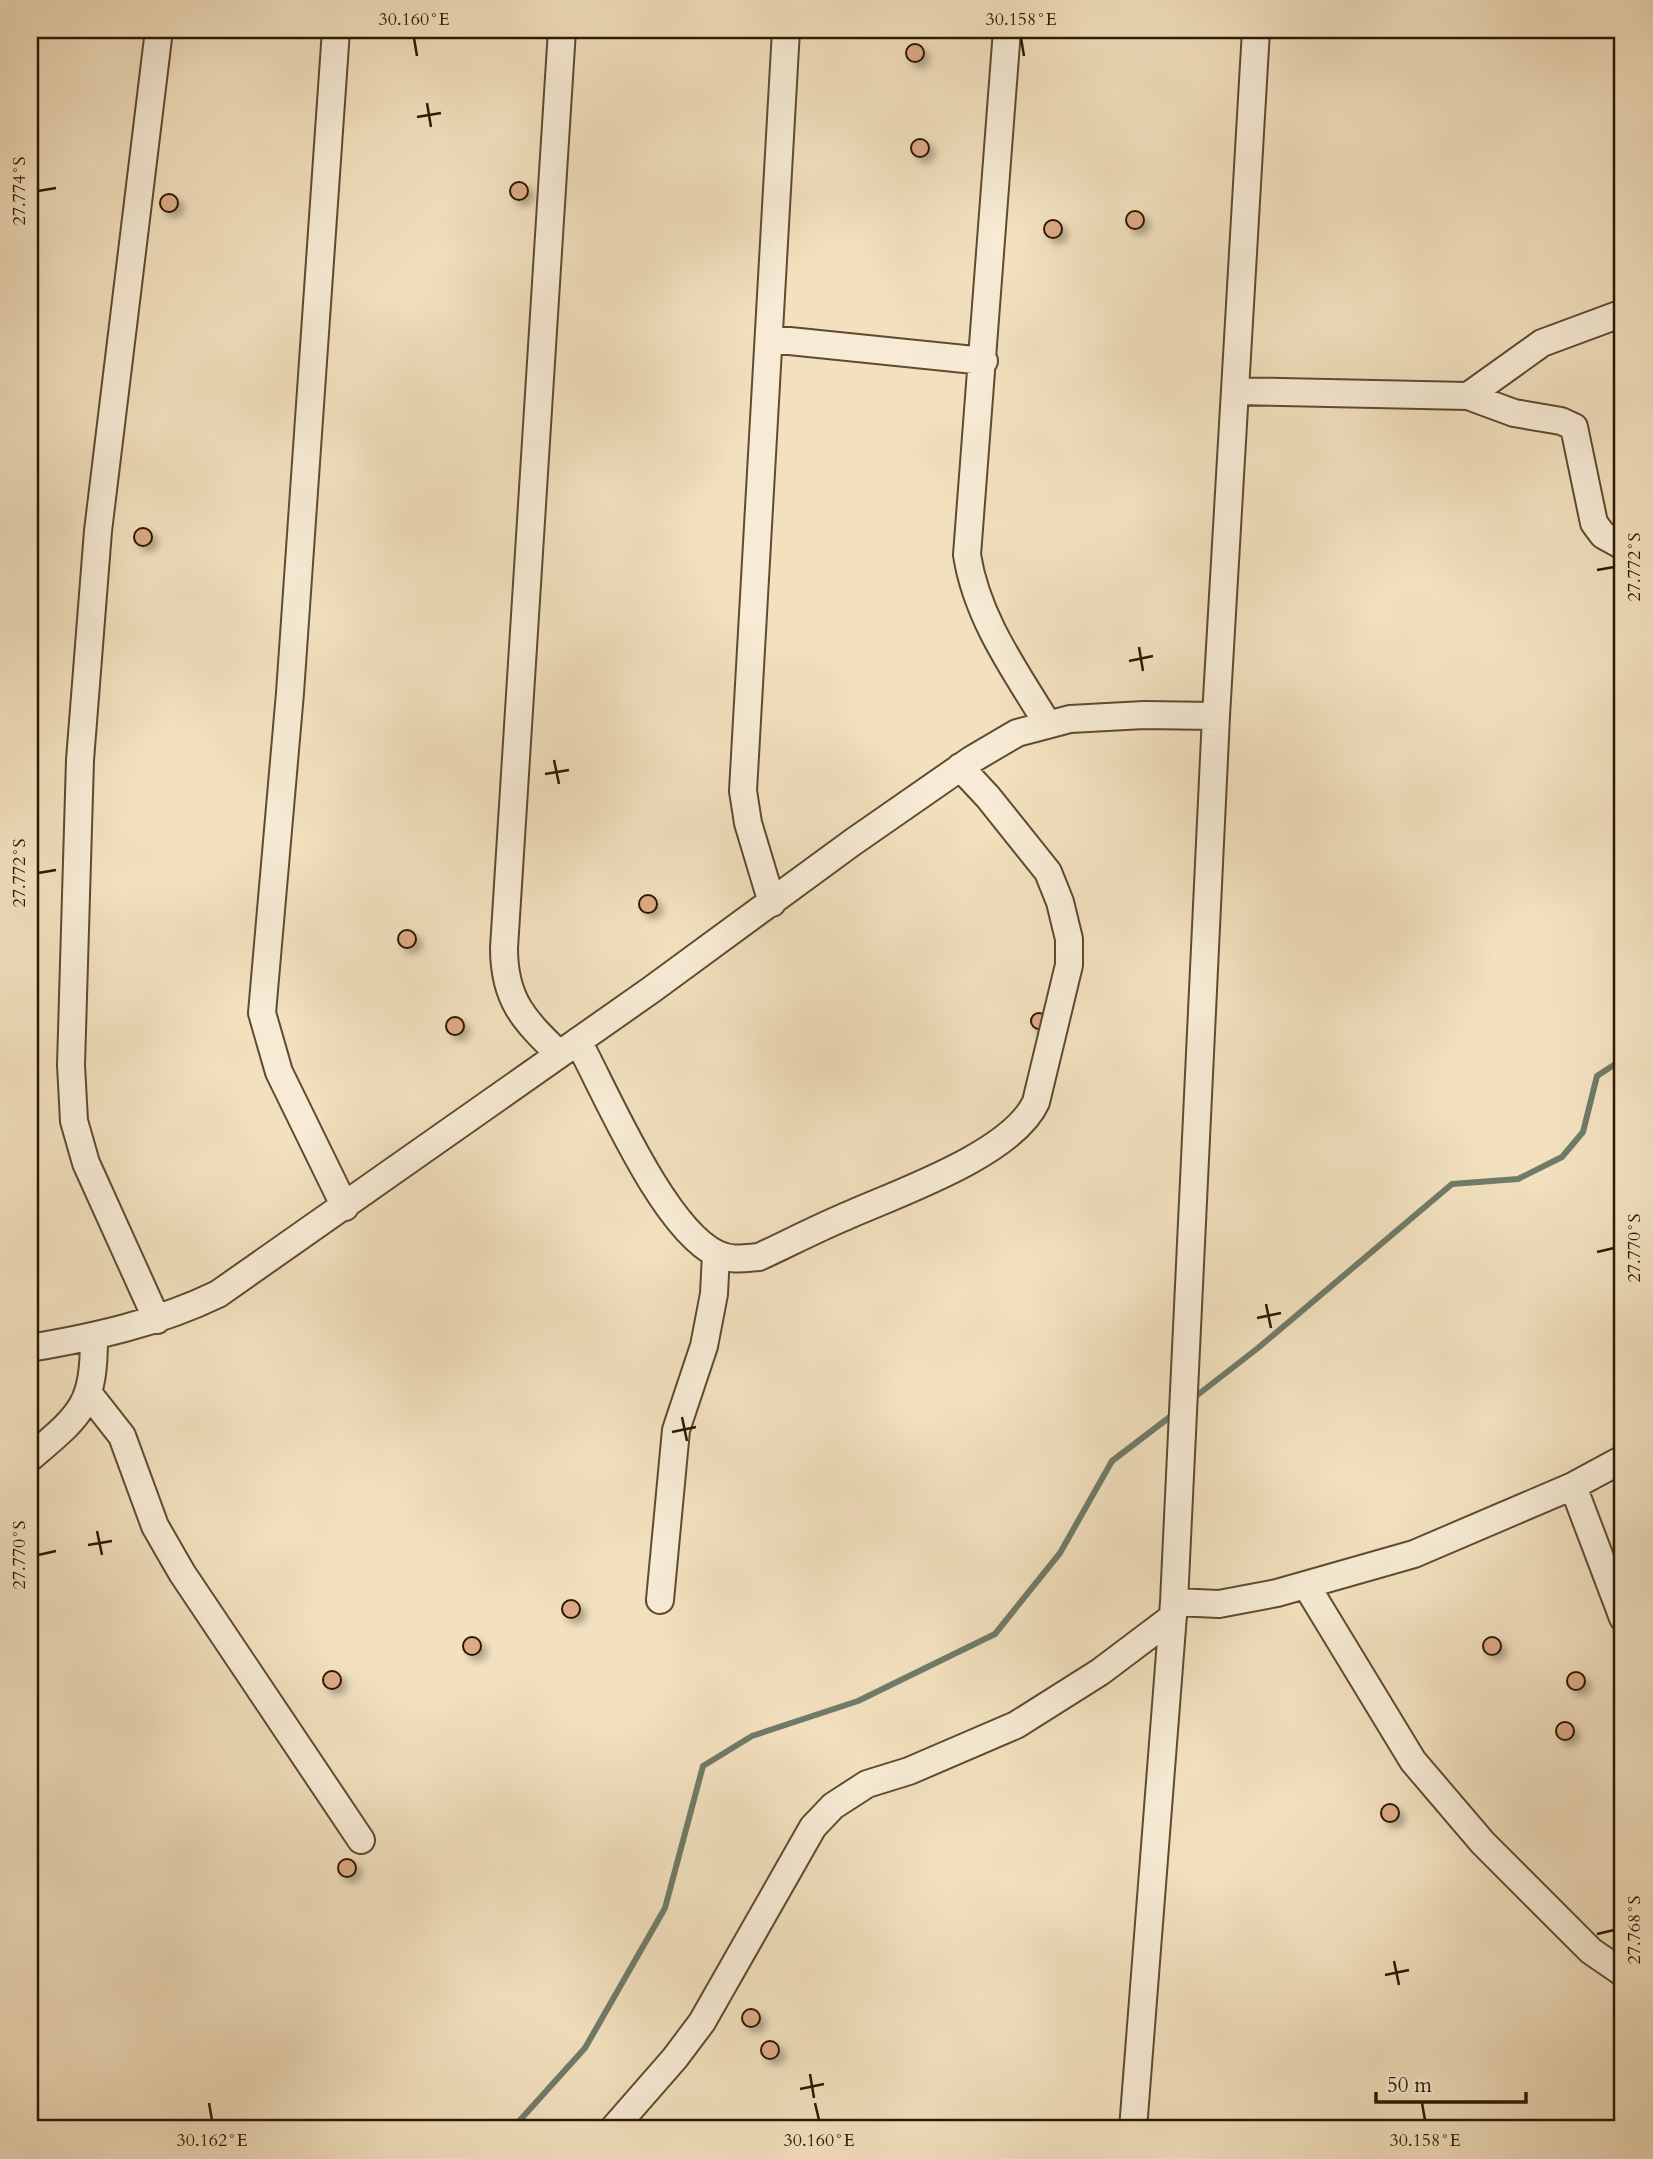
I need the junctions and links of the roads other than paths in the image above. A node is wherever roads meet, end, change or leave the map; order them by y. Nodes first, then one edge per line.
1 (159, 30) edge
2 (336, 30) edge
3 (562, 30) edge
4 (786, 30) edge
5 (1007, 30) edge
6 (1256, 30) edge
7 (1623, 313) edge
8 (770, 339) junction
9 (984, 361) junction
10 (1236, 391) junction
11 (1468, 397) junction
12 (1623, 546) edge
13 (1216, 716) junction
14 (1047, 723) junction
15 (960, 767) junction
16 (772, 903) junction
17 (569, 1047) junction
18 (345, 1207) junction
19 (716, 1254) junction
20 (156, 1320) junction
21 (94, 1337) junction
22 (30, 1348) edge
23 (89, 1394) junction
24 (30, 1458) edge
25 (1623, 1459) edge
26 (1573, 1486) junction
27 (1306, 1585) junction
28 (660, 1600) dead end
29 (1173, 1610) junction
30 (1623, 1618) edge
31 (361, 1840) dead end
32 (1623, 1973) edge
33 (613, 2129) edge
34 (1133, 2129) edge

1 - 20 street
2 - 18 street
3 - 17 street
4 - 8 street
5 - 9 street
6 - 10 street
7 - 11 street
8 - 9 street
8 - 16 street
9 - 14 street
10 - 11 street
10 - 13 street
11 - 12 street
13 - 14 street
13 - 29 street
14 - 15 street
15 - 16 street
15 - 19 street
16 - 17 street
17 - 18 street
17 - 19 street
18 - 20 street
19 - 28 street
20 - 21 street
21 - 22 street
21 - 23 street
23 - 24 street
23 - 31 street
25 - 26 street
26 - 27 street
26 - 30 street
27 - 29 street
27 - 32 street
29 - 33 street
29 - 34 street

